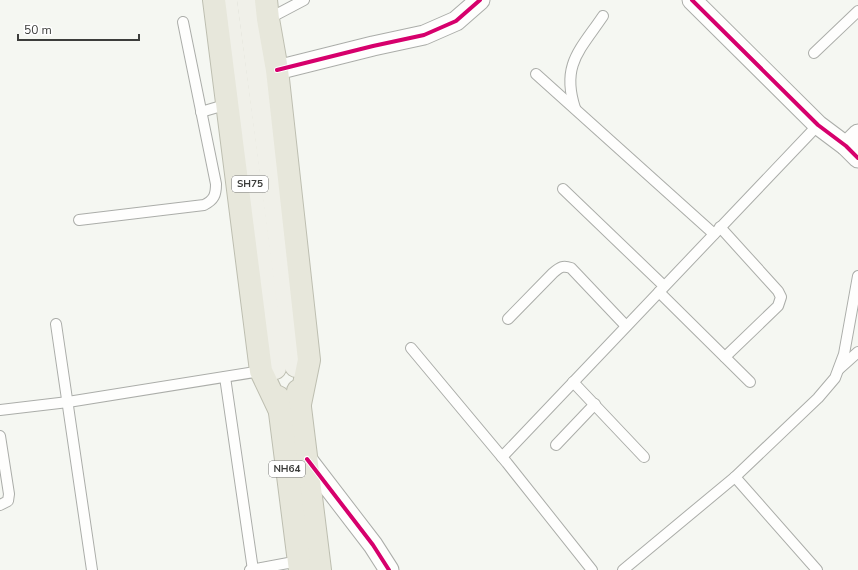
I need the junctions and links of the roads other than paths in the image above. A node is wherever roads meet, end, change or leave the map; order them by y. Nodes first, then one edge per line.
1 (214, 0) edge
2 (226, 0) edge
3 (248, 0) edge
4 (304, 0) edge
5 (480, 0) edge
6 (692, 0) edge
7 (267, 9) edge
8 (858, 11) edge
9 (603, 16) dead end
10 (183, 22) dead end
11 (814, 54) dead end
12 (277, 70) junction
13 (536, 74) dead end
14 (228, 104) junction
15 (576, 110) junction
16 (201, 112) junction
17 (818, 125) junction
18 (854, 146) edge
19 (563, 189) dead end
20 (79, 220) dead end
21 (717, 231) junction
22 (858, 276) edge
23 (662, 289) junction
24 (508, 319) dead end
25 (56, 324) dead end
26 (626, 326) junction
27 (411, 348) dead end
28 (858, 352) edge
29 (724, 357) junction
30 (277, 368) junction
31 (838, 370) junction
32 (225, 377) junction
33 (573, 382) junction
34 (750, 382) dead end
35 (68, 402) junction
36 (594, 404) junction
37 (290, 407) junction
38 (0, 410) edge
39 (0, 436) edge
40 (556, 445) dead end
41 (644, 456) dead end
42 (502, 457) junction
43 (307, 459) junction
44 (735, 477) junction
45 (0, 505) edge
46 (300, 566) edge
47 (92, 570) edge
48 (250, 570) edge
49 (253, 570) edge
50 (320, 570) edge
51 (389, 570) edge
52 (592, 570) edge
53 (623, 570) edge
54 (817, 570) edge

1 - 14 highway
2 - 30 main road, SH75
3 - 30 main road, SH75
4 - 7 lane
5 - 12 street
6 - 17 street
7 - 12 highway
8 - 11 lane
9 - 15 lane
10 - 16 lane
12 - 37 highway
13 - 15 lane
14 - 16 lane
14 - 30 highway
15 - 21 lane
16 - 20 lane
17 - 18 street
17 - 21 lane
19 - 23 lane
21 - 23 lane
21 - 29 lane
22 - 31 lane
23 - 26 lane
23 - 29 lane
24 - 26 lane
25 - 35 lane
26 - 33 lane
27 - 42 lane
28 - 31 lane
29 - 34 lane
30 - 32 lane
30 - 37 highway, NH64
30 - 37 highway
31 - 44 lane
32 - 35 lane
32 - 49 lane
33 - 36 lane
33 - 42 lane
35 - 38 lane
35 - 47 lane
36 - 40 lane
36 - 41 lane
37 - 43 highway, NH64
37 - 46 highway, NH64
39 - 45 lane
42 - 52 lane
43 - 50 highway, NH64
43 - 51 street
44 - 53 lane
44 - 54 lane
46 - 49 lane
48 - 49 lane

